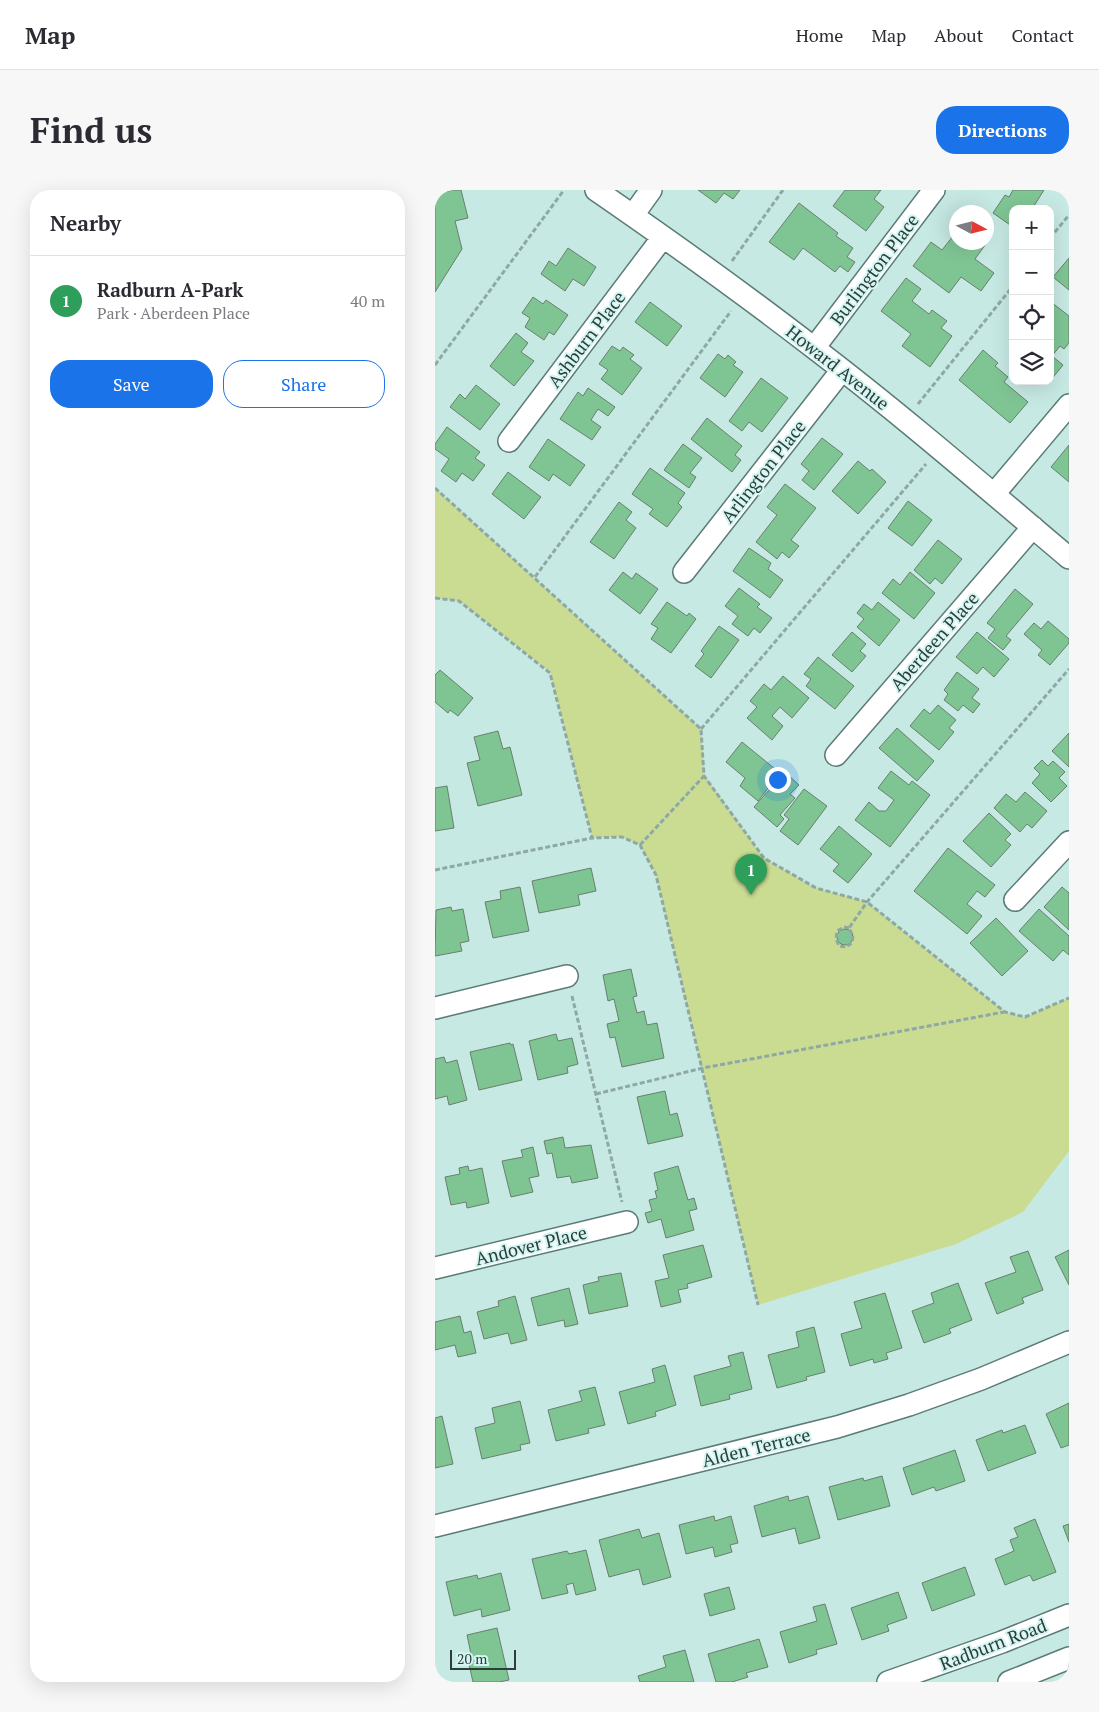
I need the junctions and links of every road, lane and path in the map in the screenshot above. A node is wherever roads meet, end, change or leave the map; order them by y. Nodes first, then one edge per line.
1 (564, 190) edge
2 (596, 190) edge
3 (651, 190) edge
4 (783, 190) edge
5 (934, 190) edge
6 (633, 215) junction
7 (1069, 215) edge
8 (1054, 233) edge
9 (663, 237) junction
10 (720, 277) junction
11 (1009, 291) edge
12 (743, 294) junction
13 (814, 348) junction
14 (435, 365) edge
15 (842, 370) junction
16 (1069, 404) edge
17 (905, 420) junction
18 (509, 441) dead end
19 (939, 448) junction
20 (435, 488) edge
21 (994, 494) junction
22 (1033, 527) junction
23 (1069, 558) edge
24 (684, 572) dead end
25 (535, 577) junction
26 (435, 598) edge
27 (1069, 669) edge
28 (701, 729) junction
29 (836, 755) dead end
30 (705, 776) junction
31 (592, 838) junction
32 (1069, 842) edge
33 (640, 845) junction
34 (435, 870) edge
35 (1015, 900) dead end
36 (867, 902) junction
37 (849, 928) junction
38 (567, 976) joint
39 (1069, 998) edge
40 (435, 1008) edge
41 (1005, 1012) junction
42 (703, 1068) junction
43 (596, 1094) junction
44 (627, 1222) joint
45 (435, 1268) edge
46 (758, 1305) dead end
47 (1069, 1342) edge
48 (435, 1526) edge
49 (1069, 1615) edge
50 (1069, 1658) edge
51 (888, 1682) edge
52 (1009, 1682) edge

1 - 14 path
2 - 6 street, Howard Avenue
3 - 6 street
4 - 10 path
5 - 13 street, Burlington Place
6 - 9 street, Howard Avenue
7 - 8 path
9 - 10 street, Howard Avenue
9 - 18 street, Ashburn Place
10 - 12 street, Howard Avenue
11 - 17 path
12 - 13 street, Howard Avenue
12 - 25 path
13 - 15 street, Howard Avenue
15 - 17 street, Howard Avenue
15 - 24 street, Arlington Place
16 - 21 street
17 - 19 street, Howard Avenue
19 - 21 street, Howard Avenue
19 - 28 path
20 - 25 path
21 - 22 street, Howard Avenue
22 - 23 street, Howard Avenue
22 - 29 street, Aberdeen Place
25 - 28 path
26 - 31 path
27 - 36 path
28 - 30 path
30 - 33 path
30 - 36 path
31 - 33 path
31 - 34 path
32 - 35 street
33 - 42 path
36 - 37 path
36 - 41 path
37 - 37 path
38 - 40 street
38 - 43 path
39 - 41 path
41 - 42 path
42 - 43 path
42 - 46 path
43 - 44 path
44 - 45 street, Andover Place
47 - 48 street, Alden Terrace
49 - 51 street, Radburn Road
50 - 52 street

